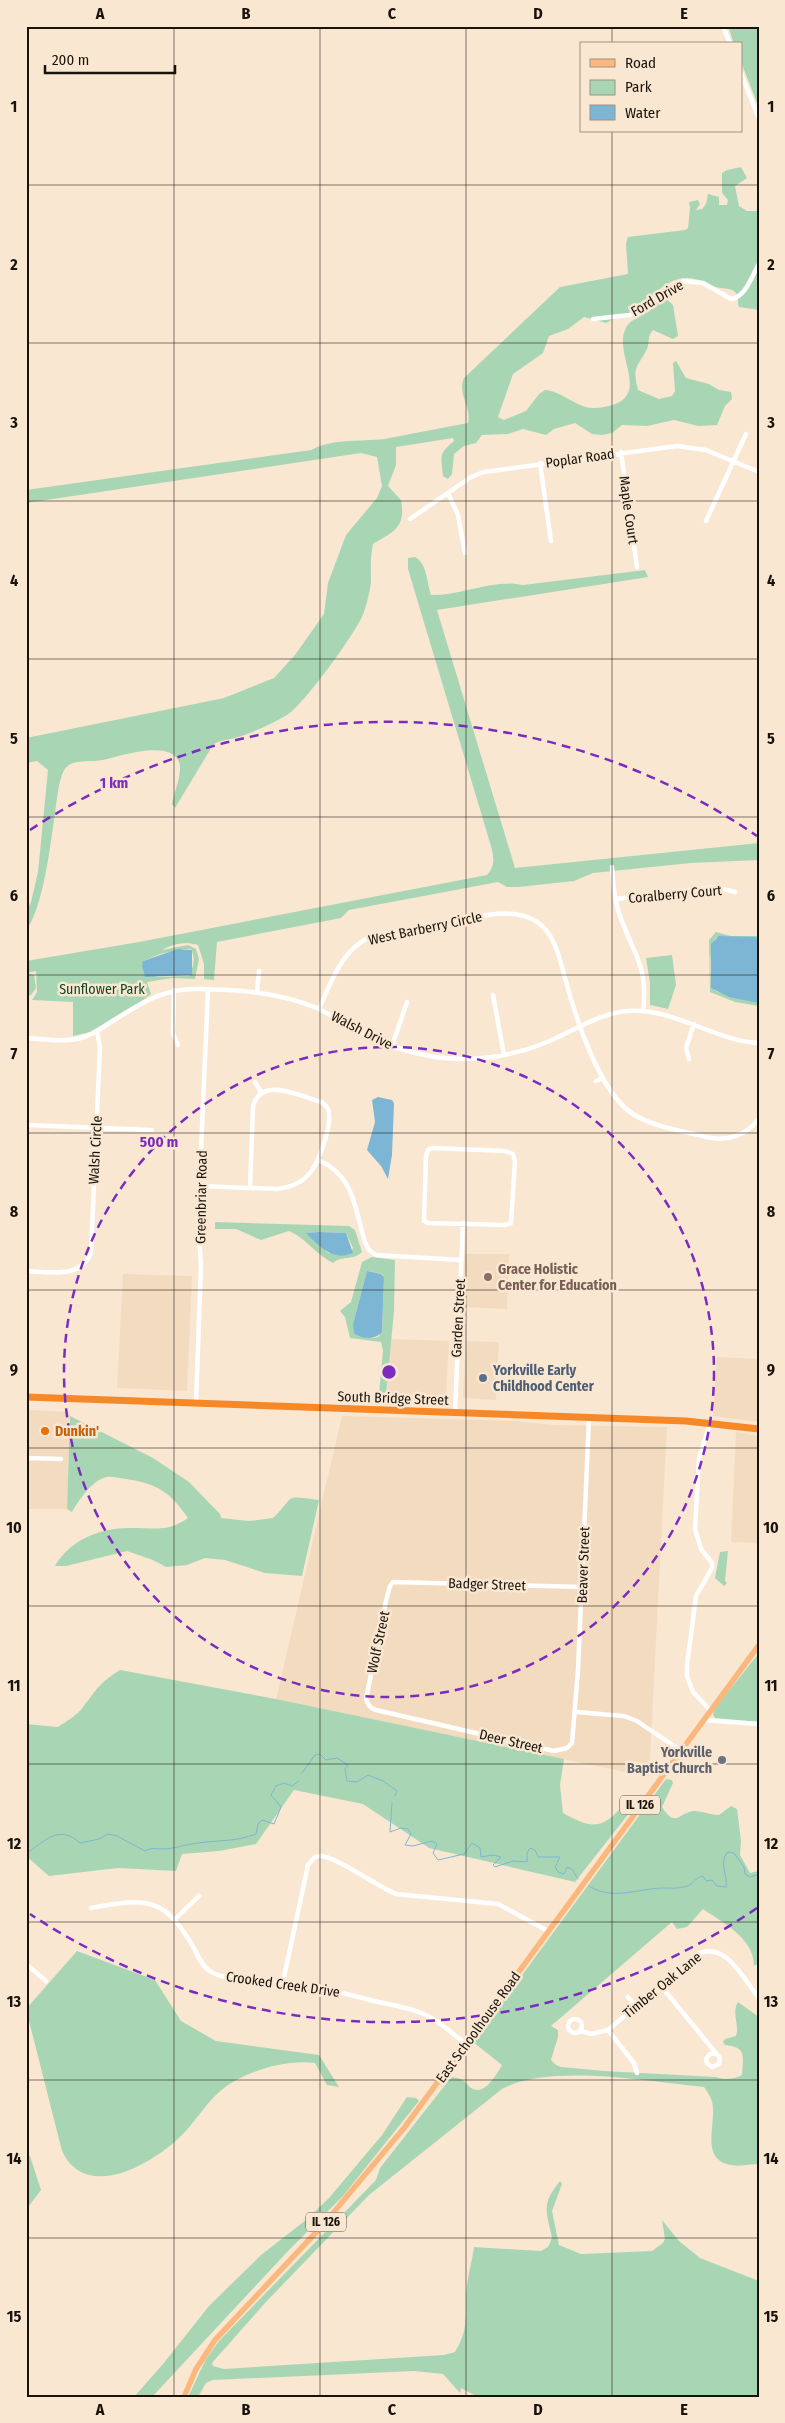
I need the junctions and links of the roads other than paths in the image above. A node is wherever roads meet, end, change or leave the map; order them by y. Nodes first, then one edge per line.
1 (723, 26) edge
2 (729, 42) edge
3 (742, 76) edge
4 (759, 119) edge
5 (759, 264) edge
6 (593, 319) dead end
7 (746, 434) dead end
8 (621, 452) junction
9 (734, 461) junction
10 (540, 463) junction
11 (759, 472) edge
12 (448, 493) junction
13 (410, 519) dead end
14 (706, 521) dead end
15 (551, 541) dead end
16 (465, 553) dead end
17 (637, 568) dead end
18 (612, 867) dead end
19 (734, 892) dead end
20 (616, 899) junction
21 (541, 917) dead end
22 (537, 922) junction
23 (259, 971) dead end
24 (174, 990) junction
25 (208, 990) junction
26 (257, 992) junction
27 (493, 995) dead end
28 (407, 1002) dead end
29 (319, 1009) junction
30 (643, 1011) junction
31 (694, 1024) junction
32 (580, 1027) junction
33 (97, 1032) junction
34 (26, 1038) edge
35 (759, 1043) edge
36 (178, 1045) dead end
37 (392, 1046) junction
38 (504, 1055) junction
39 (689, 1059) dead end
40 (603, 1078) junction
41 (596, 1081) dead end
42 (255, 1082) dead end
43 (261, 1092) junction
44 (759, 1118) edge
45 (26, 1125) edge
46 (97, 1128) junction
47 (152, 1130) dead end
48 (318, 1160) junction
49 (200, 1186) junction
50 (250, 1188) junction
51 (463, 1223) junction
52 (461, 1260) junction
53 (26, 1271) edge
54 (26, 1397) edge
55 (196, 1404) junction
56 (454, 1412) junction
57 (589, 1418) junction
58 (710, 1423) junction
59 (759, 1429) edge
60 (26, 1458) edge
61 (61, 1460) dead end
62 (393, 1582) joint
63 (582, 1587) junction
64 (759, 1645) edge
65 (367, 1703) joint
66 (710, 1710) junction
67 (576, 1712) junction
68 (702, 1720) junction
69 (759, 1724) edge
70 (680, 1750) junction
71 (200, 1896) dead end
72 (91, 1908) dead end
73 (176, 1919) junction
74 (548, 1931) junction
75 (26, 1964) edge
76 (46, 1981) dead end
77 (283, 1982) junction
78 (661, 1986) junction
79 (628, 1997) dead end
80 (759, 1998) edge
81 (635, 2005) junction
82 (580, 2030) dead end
83 (608, 2030) junction
84 (466, 2044) junction
85 (714, 2054) dead end
86 (637, 2073) dead end
87 (184, 2397) edge

1 - 2 street
3 - 4 street
5 - 6 street, Ford Drive
7 - 9 street
8 - 9 street, Poplar Road
8 - 10 street, Poplar Road
8 - 17 street, Maple Court
9 - 11 street, Poplar Road
9 - 14 street
10 - 12 street, Poplar Road
10 - 15 street
12 - 13 street, Poplar Road
12 - 16 street
18 - 20 street
19 - 20 street, Coralberry Court
20 - 30 street
21 - 22 street
22 - 29 street, West Barberry Circle
22 - 32 street
23 - 26 street
24 - 25 street, Walsh Drive
24 - 33 street, Walsh Drive
24 - 36 street
25 - 26 street, Walsh Drive
25 - 49 street, Greenbriar Road
26 - 29 street, Walsh Drive
27 - 38 street
28 - 37 street
29 - 37 street, Walsh Drive
30 - 31 street, Walsh Drive
30 - 32 street, Walsh Drive
31 - 35 street, Walsh Drive
31 - 39 street
32 - 38 street, Walsh Drive
32 - 40 street
33 - 34 street, Walsh Drive
33 - 46 street, Walsh Circle
37 - 38 street, Walsh Drive
40 - 41 street
40 - 44 street
42 - 43 street
43 - 48 street
43 - 50 street
45 - 46 street
46 - 47 street
46 - 53 street, Walsh Circle
48 - 50 street
48 - 52 street
49 - 50 street
49 - 55 street, Greenbriar Road
51 - 51 street
51 - 52 street, Garden Street
52 - 56 street, Garden Street
54 - 55 highway, South Bridge Street
55 - 56 highway, South Bridge Street
56 - 57 highway, South Bridge Street
57 - 58 highway, South Bridge Street
57 - 63 street, Beaver Street
58 - 59 highway, South Bridge Street
58 - 66 street
60 - 61 street
62 - 63 street, Badger Street
62 - 65 street, Wolf Street
63 - 67 street, Beaver Street
64 - 66 main road, East Schoolhouse Road
65 - 67 street, Deer Street
66 - 68 main road, East Schoolhouse Road
67 - 70 street
68 - 69 street
68 - 70 main road, East Schoolhouse Road / IL 126
70 - 74 main road, East Schoolhouse Road / IL 126
71 - 73 street
72 - 73 street, Crooked Creek Drive
73 - 77 street, Crooked Creek Drive
74 - 77 street
74 - 84 main road, East Schoolhouse Road
75 - 76 street
77 - 84 street, Crooked Creek Drive
78 - 80 street, Timber Oak Lane
78 - 81 street, Timber Oak Lane
78 - 85 street
79 - 81 street
81 - 83 street, Timber Oak Lane
82 - 83 street
83 - 86 street
84 - 87 main road, East Schoolhouse Road / IL 126

